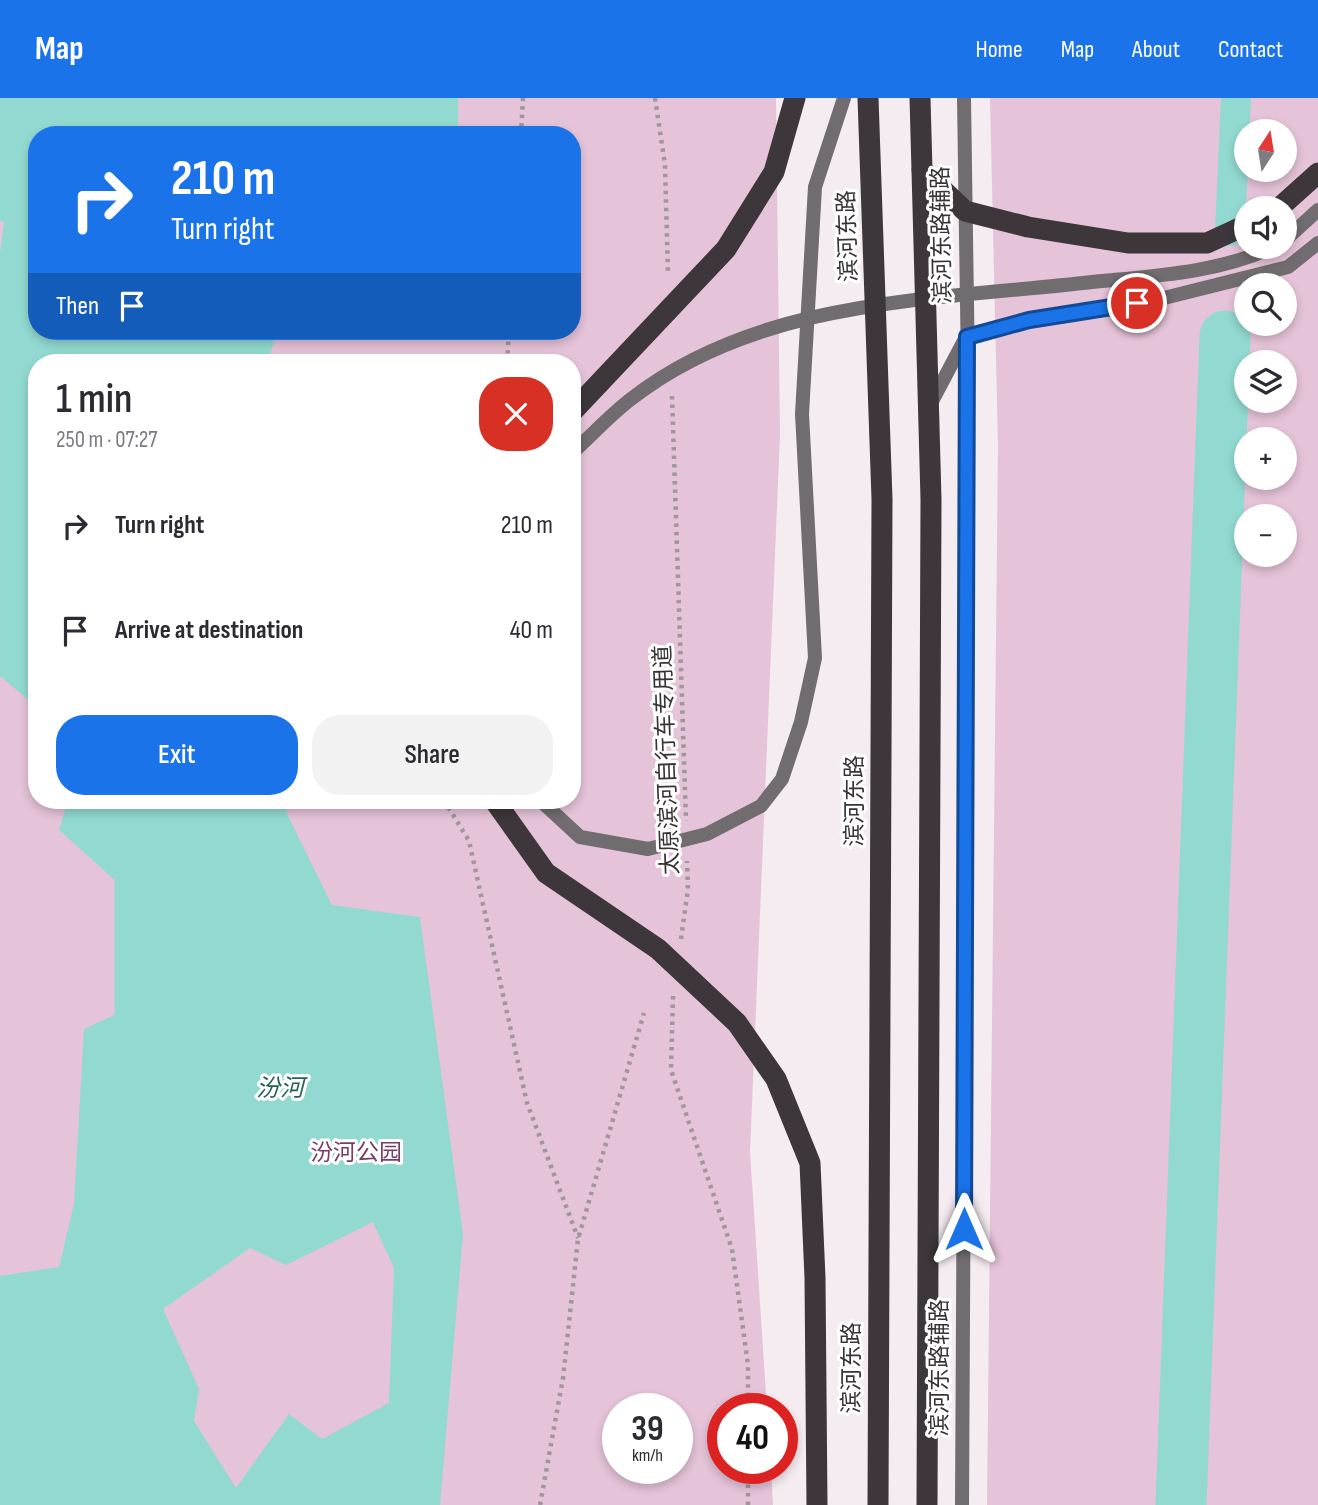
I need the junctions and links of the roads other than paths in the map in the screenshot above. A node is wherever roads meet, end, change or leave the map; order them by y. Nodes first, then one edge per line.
1 (795, 98) edge
2 (844, 98) edge
3 (868, 98) edge
4 (920, 98) edge
5 (964, 98) edge
6 (922, 170) junction
7 (1318, 173) edge
8 (1292, 196) edge
9 (1318, 209) edge
10 (965, 211) junction
11 (1297, 230) edge
12 (1234, 231) edge
13 (1318, 243) edge
14 (1242, 259) edge
15 (967, 337) junction
16 (581, 402) edge
17 (929, 408) junction
18 (581, 445) edge
19 (500, 809) edge
20 (550, 809) edge
21 (817, 1505) edge
22 (878, 1505) edge
23 (927, 1505) edge
24 (962, 1505) edge

1 - 16 highway
2 - 20 main road
3 - 22 highway, 滨河东路
4 - 6 highway
5 - 10 main road, 滨河东路辅路
6 - 10 highway
6 - 17 highway
7 - 8 highway
9 - 11 main road
10 - 12 highway
10 - 15 main road, 滨河东路辅路
13 - 15 main road
14 - 18 main road
15 - 17 main road
15 - 24 main road, 滨河东路辅路
17 - 23 highway
19 - 21 highway

